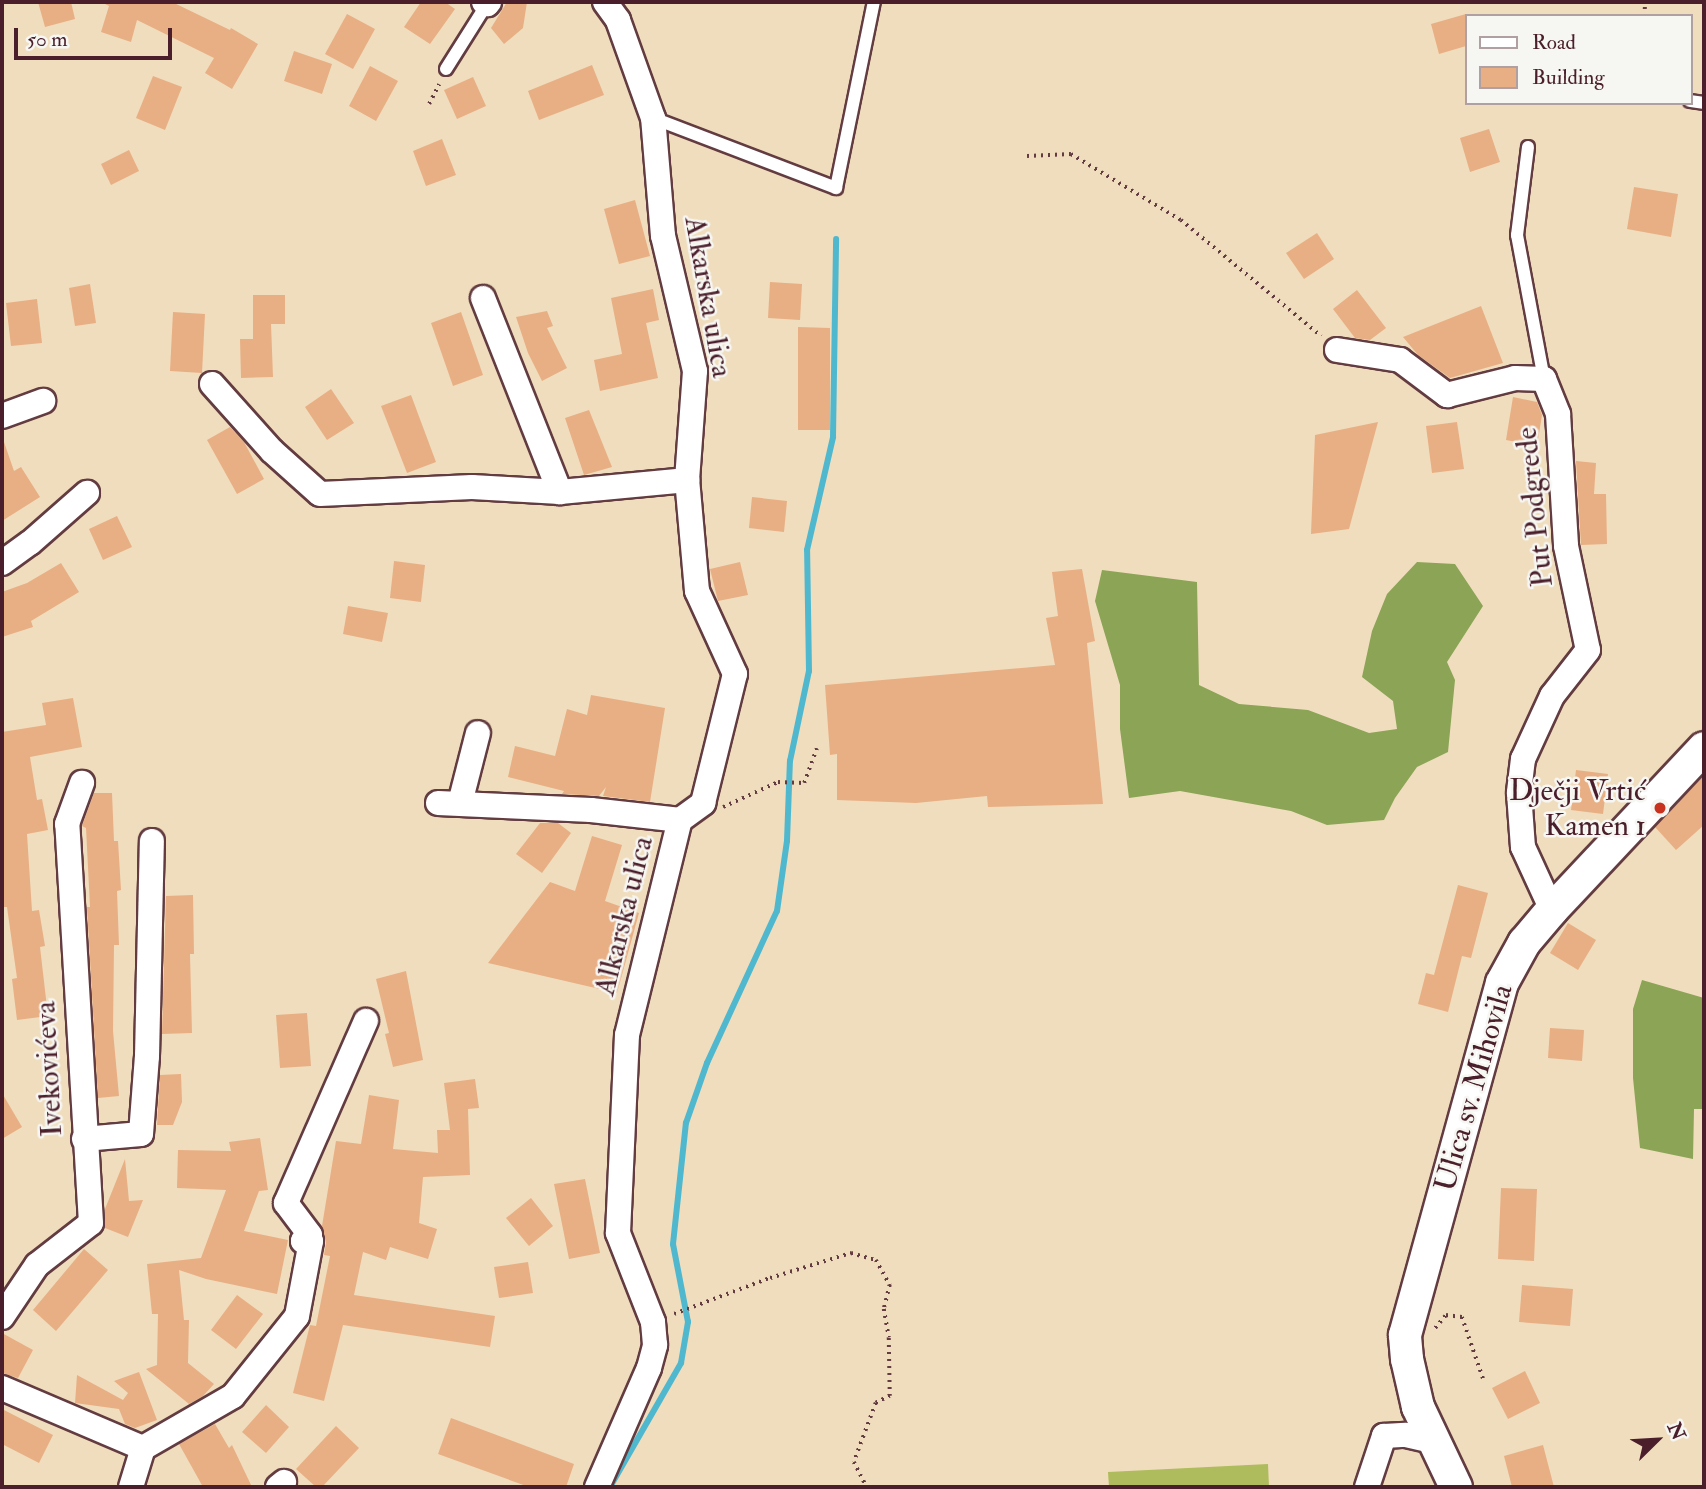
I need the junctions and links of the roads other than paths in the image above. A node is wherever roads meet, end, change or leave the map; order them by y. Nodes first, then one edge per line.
1 (605, 2) edge
2 (874, 2) edge
3 (487, 3) edge
4 (446, 69) road end
5 (653, 118) junction
6 (1528, 147) dead end
7 (483, 298) dead end
8 (1337, 350) road end
9 (1545, 379) junction
10 (212, 384) dead end
11 (43, 401) dead end
12 (2, 416) edge
13 (687, 480) junction
14 (560, 492) junction
15 (87, 493) dead end
16 (2, 563) edge
17 (478, 733) dead end
18 (1704, 748) edge
19 (82, 783) dead end
20 (687, 815) junction
21 (152, 841) dead end
22 (1552, 911) junction
23 (366, 1021) dead end
24 (84, 1139) junction
25 (2, 1317) edge
26 (2, 1388) edge
27 (1433, 1441) junction
28 (143, 1448) junction
29 (131, 1487) edge
30 (597, 1487) edge
31 (1367, 1487) edge
32 (1456, 1487) edge

1 - 5 street, Alkarska ulica
2 - 5 lane
3 - 4 lane
5 - 13 street, Alkarska ulica
6 - 9 lane
7 - 14 street
8 - 9 street
9 - 22 street, Put Podgrede
10 - 14 street
11 - 12 street
13 - 14 street
13 - 20 street, Alkarska ulica
15 - 16 street
17 - 20 street
18 - 22 street, Ulica sv. Mihovila
19 - 24 street, Ivekovićeva
20 - 30 street, Alkarska ulica
21 - 24 street
22 - 27 street, Ulica sv. Mihovila
23 - 28 street
24 - 25 street, Ivekovićeva
26 - 28 street
27 - 31 street
27 - 32 street, Ulica sv. Mihovila
28 - 29 street

